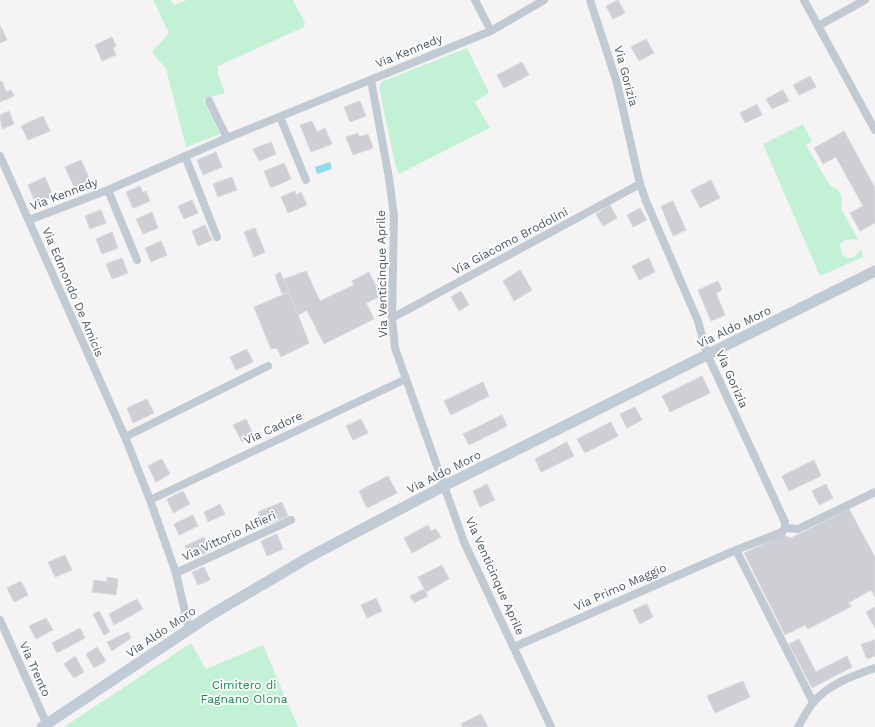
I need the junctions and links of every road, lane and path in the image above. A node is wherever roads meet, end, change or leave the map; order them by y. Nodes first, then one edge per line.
1 (475, 0) edge
2 (544, 0) edge
3 (590, 0) edge
4 (804, 0) edge
5 (865, 0) edge
6 (818, 26) junction
7 (491, 31) junction
8 (371, 80) junction
9 (210, 101) dead end
10 (280, 117) junction
11 (875, 130) edge
12 (228, 138) junction
13 (0, 156) edge
14 (185, 156) junction
15 (306, 180) dead end
16 (640, 184) junction
17 (108, 190) junction
18 (29, 220) junction
19 (217, 237) dead end
20 (137, 260) dead end
21 (875, 271) edge
22 (392, 318) junction
23 (707, 354) junction
24 (268, 366) dead end
25 (406, 378) junction
26 (125, 437) junction
27 (444, 486) junction
28 (875, 492) edge
29 (150, 500) junction
30 (291, 520) dead end
31 (785, 528) junction
32 (736, 550) junction
33 (176, 573) junction
34 (0, 620) edge
35 (189, 629) junction
36 (514, 647) junction
37 (875, 668) edge
38 (813, 702) junction
39 (46, 726) edge
40 (551, 727) edge
41 (798, 727) edge

1 - 7 street
2 - 7 street, Via Kennedy
3 - 16 street, Via Gorizia
4 - 6 street
5 - 6 street
6 - 11 street
7 - 8 street, Via Kennedy
8 - 10 street, Via Kennedy
8 - 22 street, Via Venticinque Aprile
9 - 12 street
10 - 12 street, Via Kennedy
10 - 15 street
12 - 14 street, Via Kennedy
13 - 18 street, Via Edmondo De Amicis
14 - 17 street, Via Kennedy
14 - 19 street
16 - 22 street, Via Giacomo Brodolini
16 - 23 street, Via Gorizia
17 - 18 street, Via Kennedy
17 - 20 street, Via Kennedy
18 - 26 street, Via Edmondo De Amicis
21 - 23 main road, Via Aldo Moro
22 - 25 street, Via Venticinque Aprile
23 - 27 main road, Via Aldo Moro
23 - 31 street, Via Gorizia
24 - 26 street
25 - 27 street, Via Venticinque Aprile
25 - 29 street, Via Cadore
26 - 29 street, Via Edmondo De Amicis
27 - 35 main road, Via Aldo Moro
27 - 36 street, Via Venticinque Aprile
28 - 31 street
29 - 33 street, Via Edmondo De Amicis
30 - 33 street, Via Vittorio Alfieri
31 - 32 street
32 - 36 street, Via Primo Maggio
32 - 38 street
33 - 35 street, Via Edmondo De Amicis
34 - 39 street, Via Trento
35 - 39 main road, Via Aldo Moro
36 - 40 street, Via Venticinque Aprile
37 - 38 street
38 - 41 street

